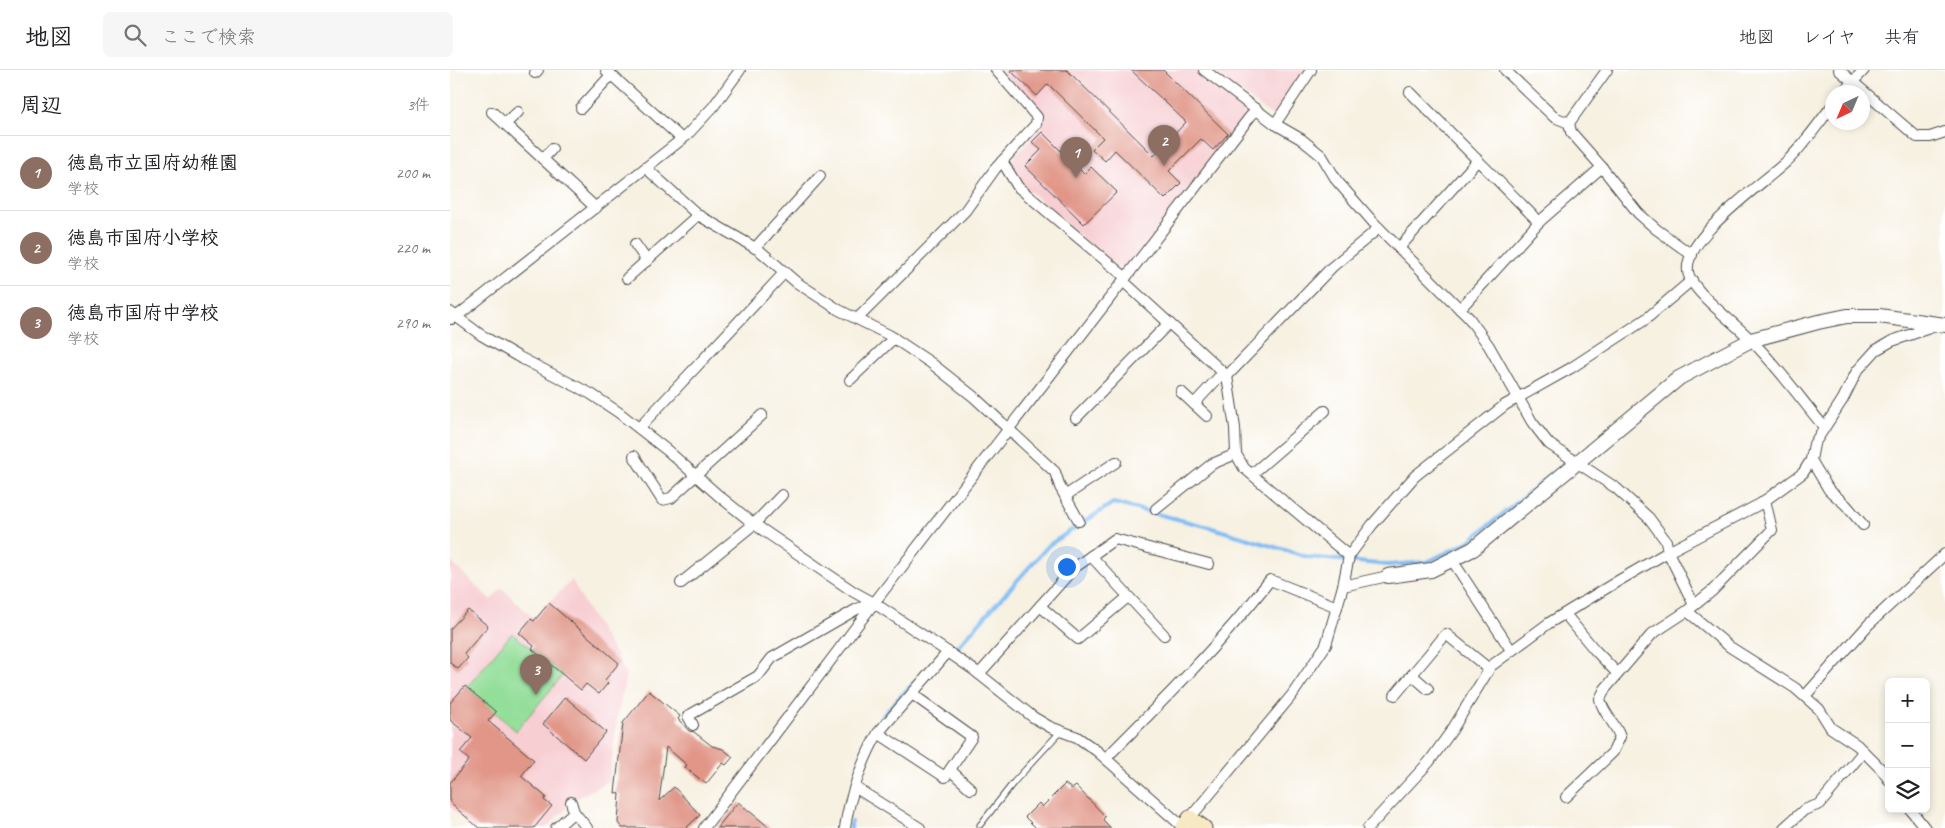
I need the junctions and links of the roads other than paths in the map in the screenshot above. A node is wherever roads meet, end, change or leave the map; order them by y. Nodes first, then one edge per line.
1 (740, 70) edge
2 (996, 70) edge
3 (1204, 70) edge
4 (1311, 70) edge
5 (1505, 70) edge
6 (1607, 70) edge
7 (1839, 70) edge
8 (1864, 70) edge
9 (608, 73) edge
10 (1852, 82) junction
11 (1849, 85) edge
12 (1410, 92) dead end
13 (581, 108) dead end
14 (1256, 109) junction
15 (492, 112) dead end
16 (518, 112) dead end
17 (1825, 115) edge
18 (1569, 123) junction
19 (504, 124) junction
20 (1275, 124) junction
21 (1945, 132) edge
22 (682, 139) junction
23 (552, 149) dead end
24 (543, 159) junction
25 (1478, 160) junction
26 (1002, 161) junction
27 (1602, 167) junction
28 (646, 168) junction
29 (820, 176) dead end
30 (596, 208) junction
31 (698, 215) junction
32 (1539, 222) junction
33 (1379, 228) junction
34 (635, 244) dead end
35 (755, 248) junction
36 (1399, 248) junction
37 (1692, 255) junction
38 (647, 260) junction
39 (785, 272) junction
40 (627, 278) dead end
41 (1124, 279) junction
42 (1692, 280) junction
43 (1460, 309) junction
44 (452, 316) edge
45 (857, 319) junction
46 (1169, 324) junction
47 (1942, 325) edge
48 (894, 338) junction
49 (1751, 340) junction
50 (1227, 376) junction
51 (850, 380) dead end
52 (1181, 392) dead end
53 (1518, 398) junction
54 (1194, 404) junction
55 (1325, 411) dead end
56 (762, 416) dead end
57 (1207, 416) dead end
58 (1076, 418) dead end
59 (1824, 427) junction
60 (639, 428) junction
61 (1009, 429) junction
62 (1236, 454) junction
63 (634, 456) dead end
64 (1811, 460) junction
65 (1116, 462) dead end
66 (1578, 462) junction
67 (1252, 474) junction
68 (697, 476) junction
69 (782, 495) dead end
70 (1065, 496) junction
71 (1765, 500) junction
72 (1156, 509) dead end
73 (1079, 521) dead end
74 (754, 524) junction
75 (1863, 525) dead end
76 (1668, 552) junction
77 (1945, 554) edge
78 (1091, 556) junction
79 (1349, 558) junction
80 (1452, 560) junction
81 (1209, 564) dead end
82 (1388, 576) joint
83 (681, 583) dead end
84 (1344, 586) junction
85 (1128, 597) junction
86 (874, 603) junction
87 (1040, 606) junction
88 (1337, 607) junction
89 (1691, 608) junction
90 (1564, 614) junction
91 (1164, 636) dead end
92 (1511, 650) junction
93 (948, 652) junction
94 (1489, 669) junction
95 (1617, 673) junction
96 (979, 674) junction
97 (1412, 674) junction
98 (1428, 689) dead end
99 (912, 694) junction
100 (1394, 695) dead end
101 (1805, 696) junction
102 (693, 725) dead end
103 (1060, 731) junction
104 (878, 733) junction
105 (1863, 752) junction
106 (1106, 758) junction
107 (950, 770) junction
108 (1885, 774) edge
109 (856, 788) junction
110 (971, 789) dead end
111 (1566, 797) dead end
112 (1913, 813) edge
113 (1185, 824) edge
114 (980, 825) dead end
115 (556, 828) edge
116 (586, 828) edge
117 (704, 828) edge
118 (845, 828) edge
119 (920, 828) edge
120 (1204, 828) edge
121 (1368, 828) edge
122 (1784, 828) edge
123 (1925, 828) edge

1 - 22 street
2 - 26 street
3 - 14 street
4 - 20 street
5 - 18 street
6 - 18 street
7 - 10 street
8 - 10 street
9 - 13 street
9 - 22 street
10 - 11 street
10 - 21 street
12 - 25 street
14 - 20 street
14 - 41 street
15 - 19 street
16 - 19 street
17 - 37 street
18 - 27 street
19 - 24 street
20 - 33 street
22 - 28 street
23 - 24 street
24 - 30 street
25 - 32 street
25 - 36 street
26 - 41 street
26 - 45 street
27 - 32 street
27 - 37 street
28 - 30 street
28 - 31 street
29 - 35 street
30 - 44 street
31 - 35 street
31 - 38 street
32 - 43 street
33 - 36 street
33 - 50 street
34 - 38 street
35 - 39 street
36 - 43 street
37 - 42 street
38 - 40 street
39 - 45 street
39 - 60 street
41 - 46 street
41 - 61 street
42 - 49 street
42 - 53 street
43 - 53 street
44 - 60 street
45 - 48 street
46 - 50 street
46 - 58 street
47 - 49 street
47 - 59 street
48 - 51 street
48 - 61 street
49 - 59 street
49 - 66 street
50 - 54 street
50 - 62 street
52 - 54 street
53 - 66 street
53 - 79 street
54 - 57 street
55 - 67 street
56 - 68 street
59 - 64 street
60 - 68 street
61 - 70 street
61 - 86 street
62 - 67 street
62 - 72 street
63 - 68 street
64 - 71 street
64 - 75 street
65 - 70 street
66 - 76 street
66 - 80 street
67 - 79 street
68 - 74 street
69 - 74 street
70 - 73 street
71 - 76 street
71 - 89 street
74 - 83 street
74 - 86 street
76 - 89 street
76 - 90 street
77 - 101 street
78 - 81 street
78 - 85 street
78 - 87 street
79 - 84 street
80 - 82 street
80 - 92 street
82 - 84 street
84 - 88 street
85 - 87 street
85 - 91 street
86 - 93 street
86 - 102 street
86 - 117 street
87 - 96 street
88 - 106 street
88 - 113 street
89 - 95 street
89 - 101 street
90 - 92 street
90 - 95 street
92 - 94 street
93 - 96 street
93 - 99 street
94 - 97 street
94 - 121 street
95 - 111 street
96 - 103 street
97 - 98 street
97 - 100 street
99 - 104 street
99 - 107 street
101 - 105 street
103 - 106 street
103 - 114 lane
104 - 107 street
104 - 109 street
105 - 108 street
105 - 122 street
106 - 113 street
107 - 110 street
109 - 118 street
109 - 119 street
112 - 123 street
113 - 120 main road
115 - 116 street

